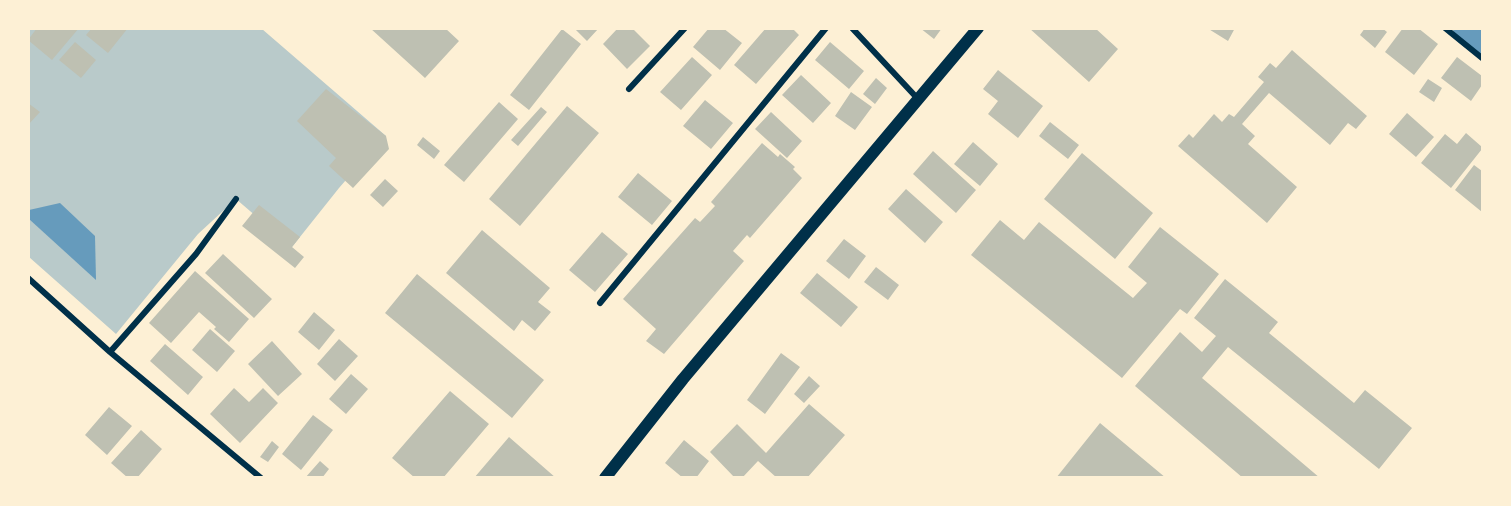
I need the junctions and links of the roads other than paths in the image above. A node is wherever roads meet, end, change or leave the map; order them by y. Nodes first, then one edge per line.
1 (685, 28) edge
2 (826, 28) edge
3 (852, 28) edge
4 (978, 28) edge
5 (1444, 28) edge
6 (1482, 58) edge
7 (629, 89) dead end
8 (919, 99) junction
9 (236, 199) dead end
10 (28, 278) edge
11 (600, 303) dead end
12 (110, 352) junction
13 (261, 477) edge
14 (605, 477) edge

1 - 7 street
2 - 11 street
3 - 8 street
4 - 8 main road
5 - 6 street
8 - 14 main road
9 - 12 street
10 - 12 street
12 - 13 street

